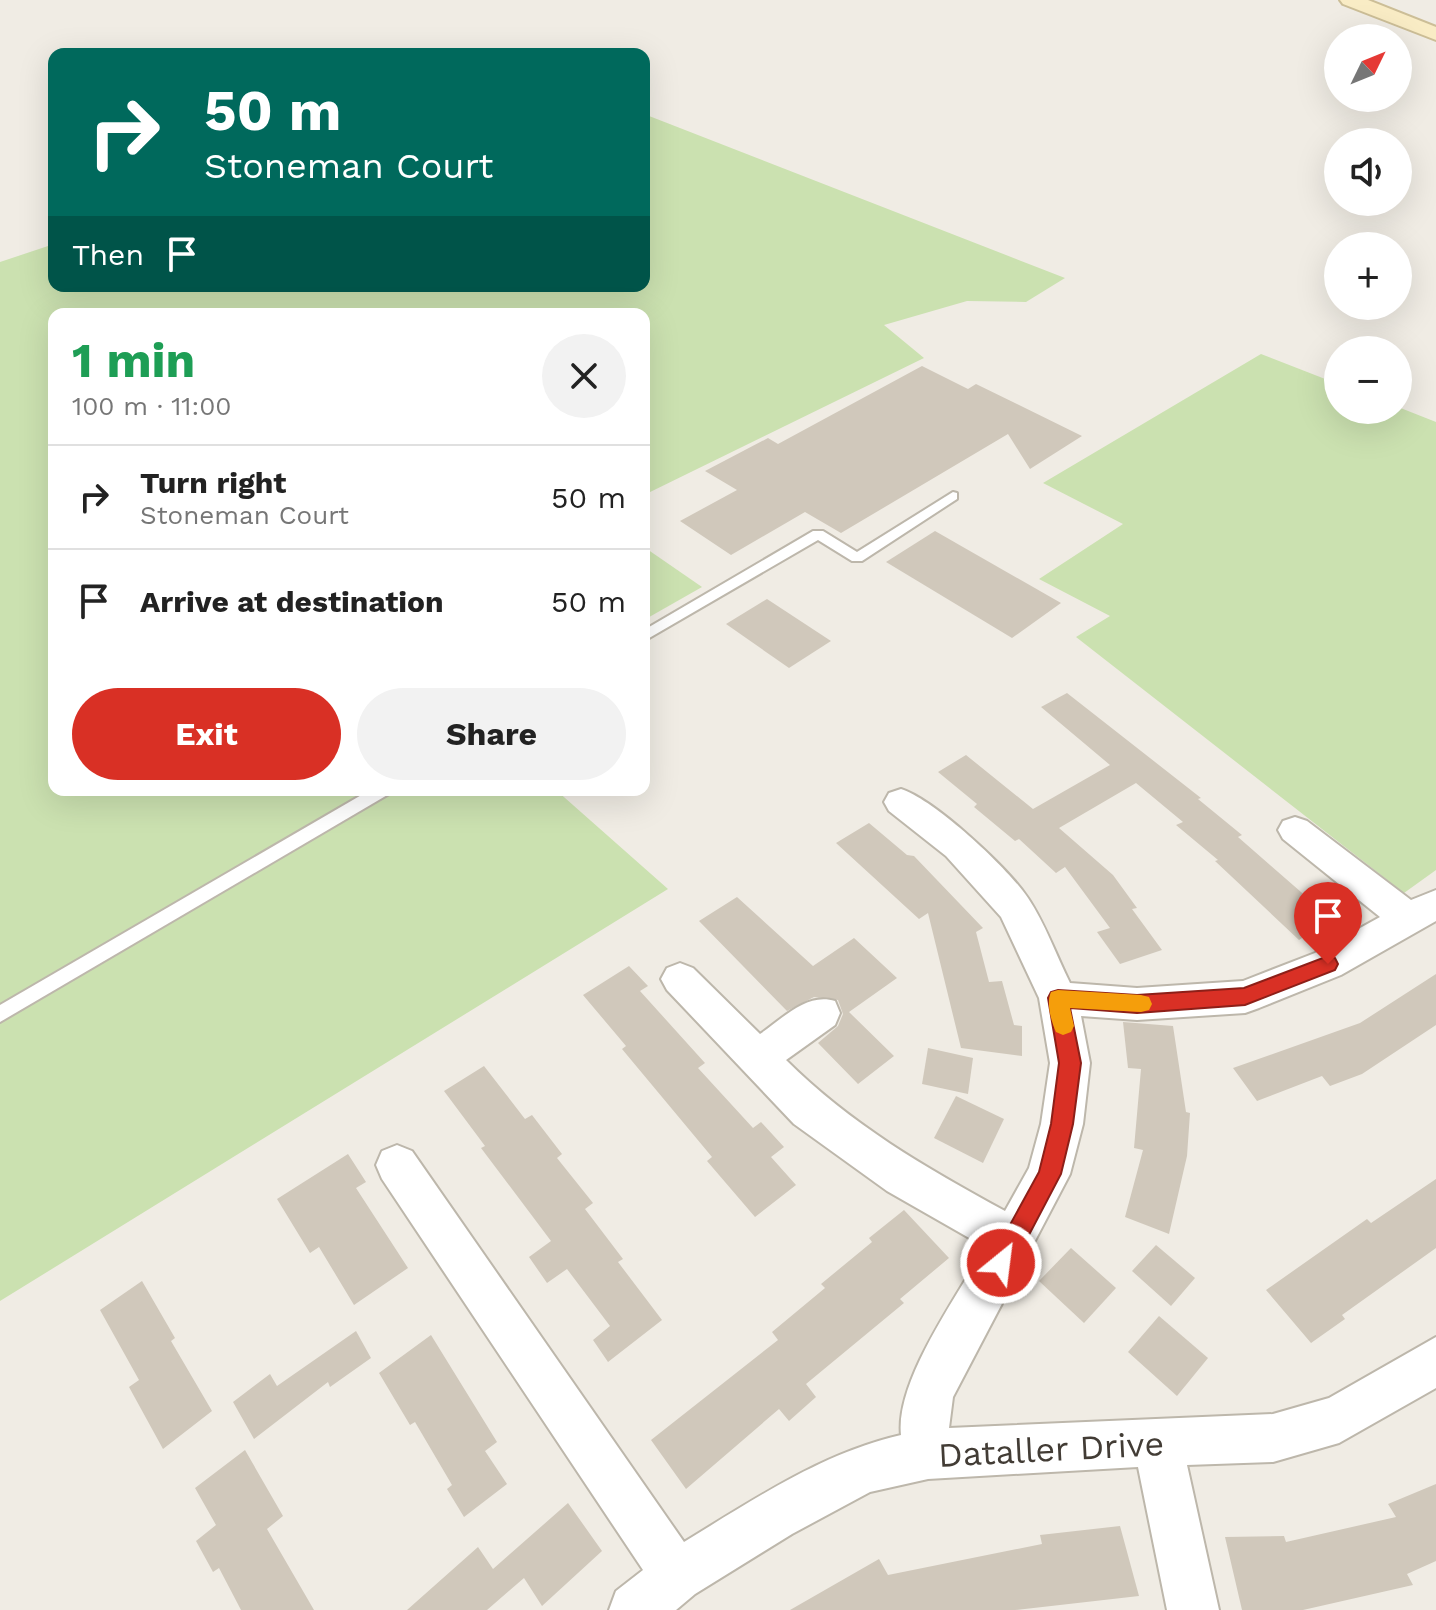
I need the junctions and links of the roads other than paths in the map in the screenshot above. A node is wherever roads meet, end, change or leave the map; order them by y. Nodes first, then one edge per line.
1 (1350, 0) edge
2 (1436, 34) edge
3 (953, 496) dead end
4 (650, 632) edge
5 (373, 796) edge
6 (901, 802) dead end
7 (1295, 830) dead end
8 (1423, 912) edge
9 (680, 979) dead end
10 (1058, 998) junction
11 (821, 1013) dead end
12 (0, 1014) edge
13 (758, 1058) junction
14 (397, 1165) dead end
15 (1014, 1239) junction
16 (1436, 1361) edge
17 (1157, 1442) junction
18 (928, 1454) junction
19 (677, 1576) junction
20 (635, 1610) edge
21 (1193, 1610) edge

1 - 2 street
3 - 4 lane
5 - 12 lane
6 - 10 street
7 - 8 street
8 - 10 street
9 - 13 street
10 - 15 street
11 - 13 street
13 - 15 street
14 - 19 street
15 - 18 street
16 - 17 street, Dataller Drive
17 - 18 street, Dataller Drive
17 - 21 street
18 - 19 street, Dataller Drive
19 - 20 street, Dataller Drive

